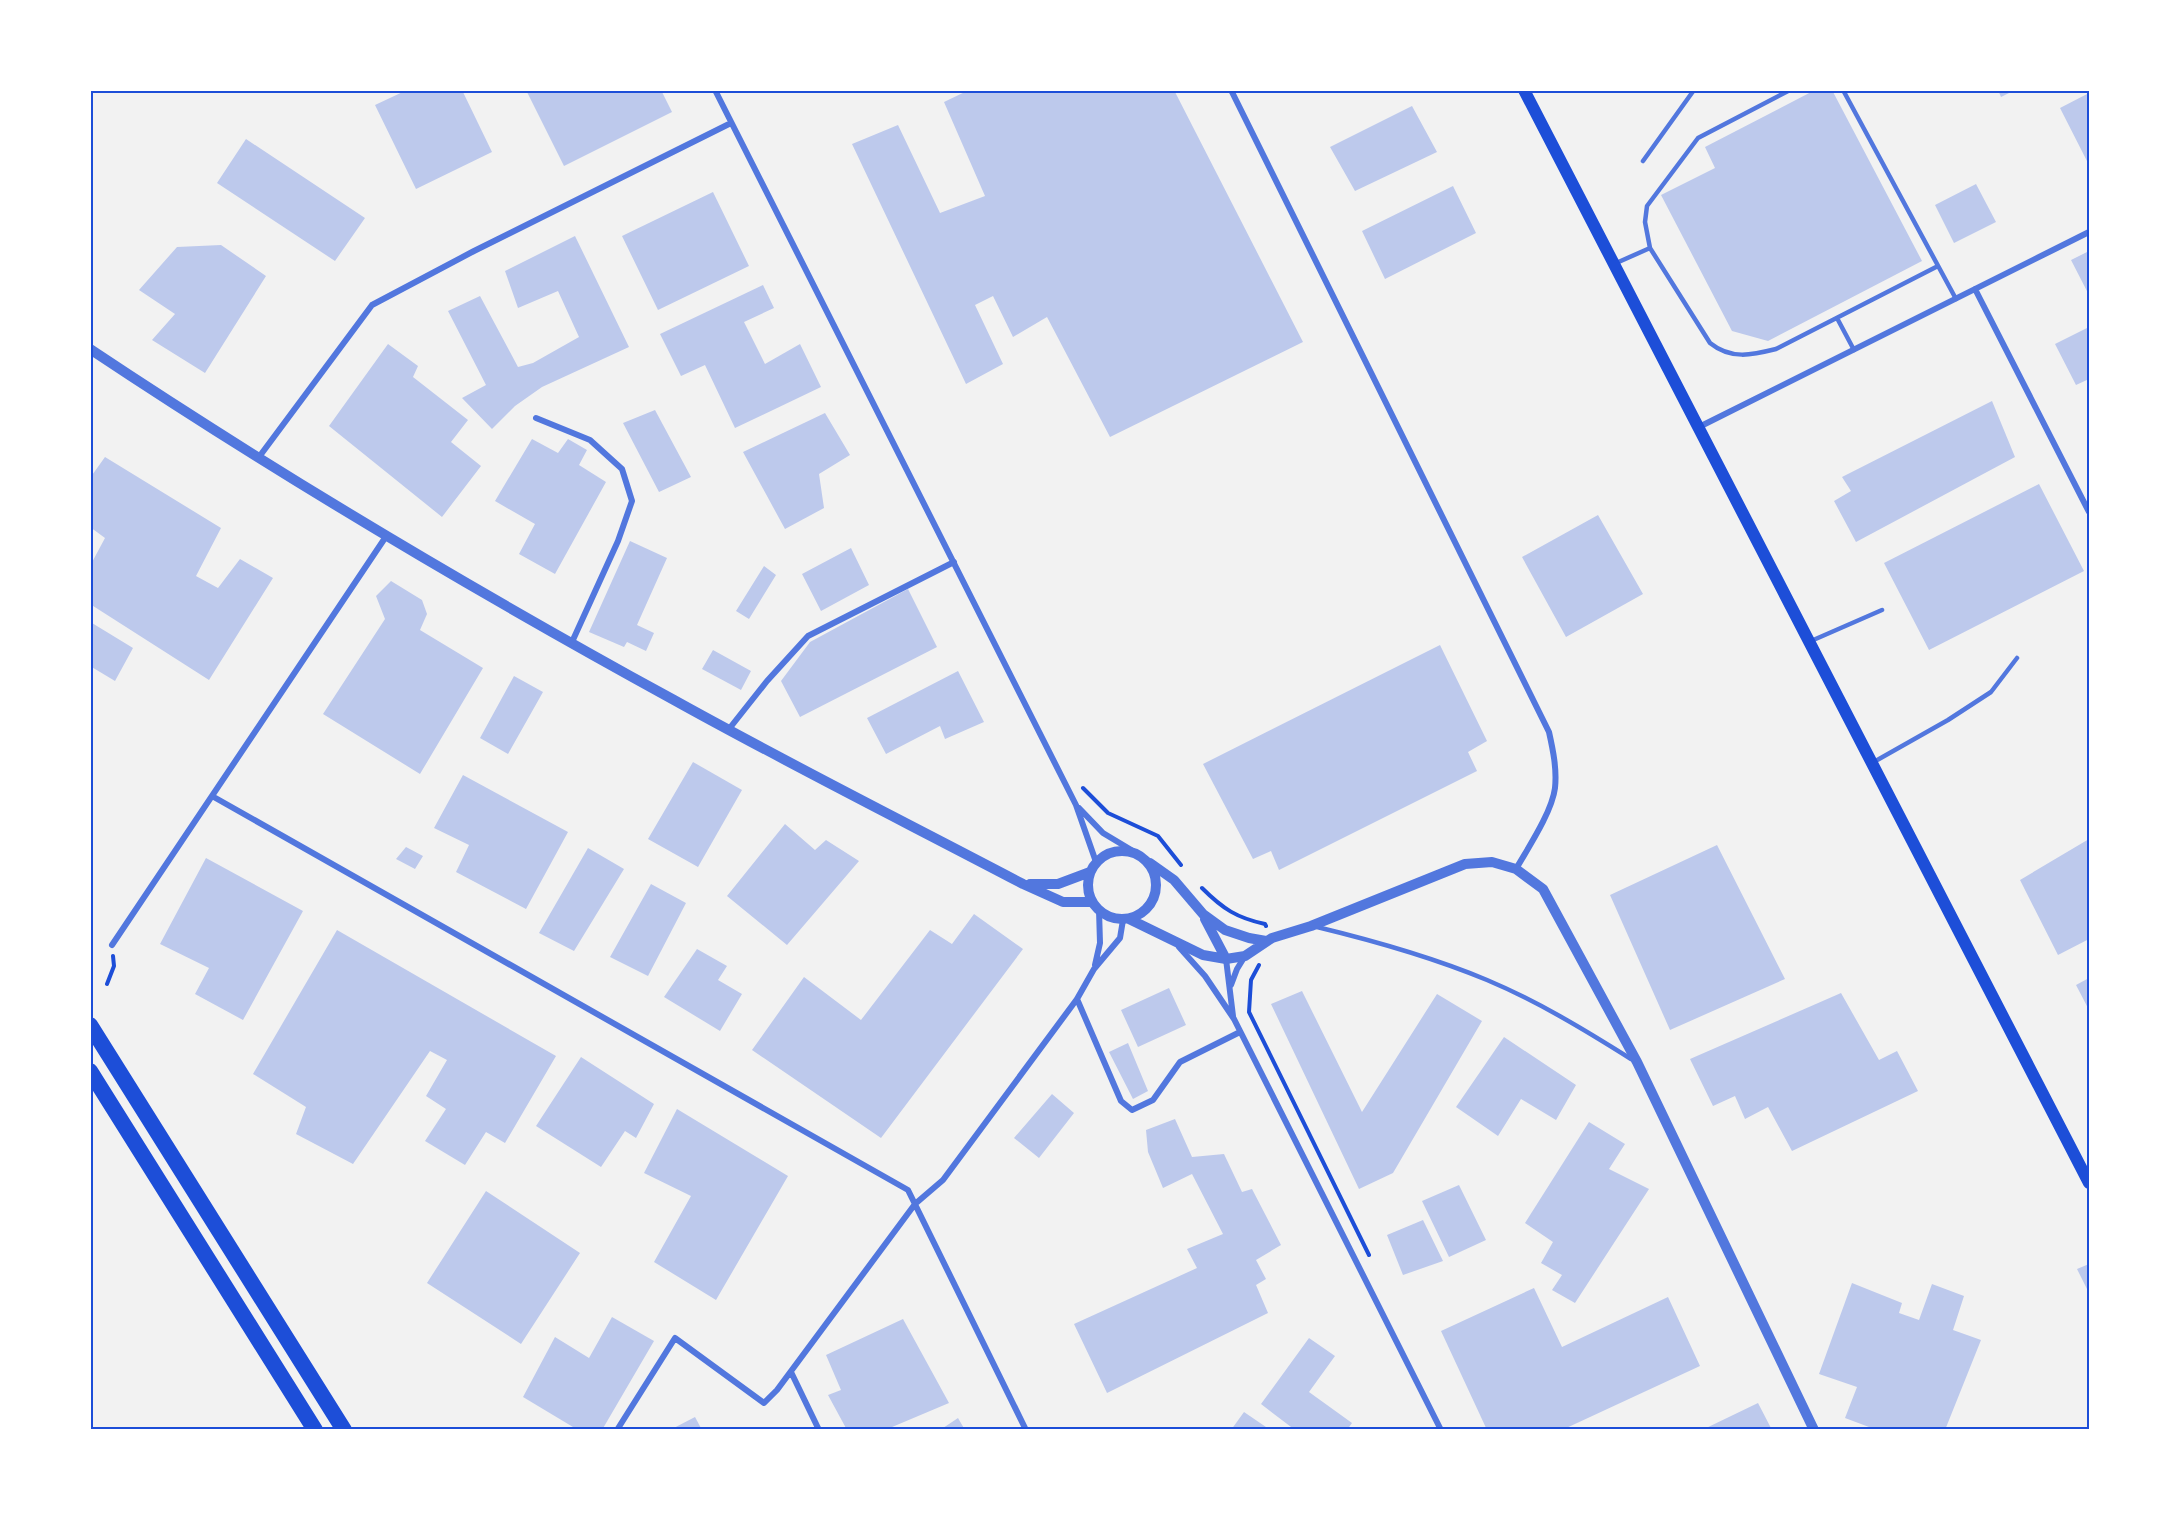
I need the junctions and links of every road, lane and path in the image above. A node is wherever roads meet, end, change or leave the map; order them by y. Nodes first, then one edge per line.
1 (714, 90) edge
2 (1231, 90) edge
3 (1524, 90) edge
4 (1694, 90) edge
5 (1790, 90) edge
6 (1843, 90) edge
7 (731, 123) junction
8 (1643, 161) dead end
9 (2089, 232) edge
10 (1650, 248) junction
11 (1614, 264) junction
12 (1938, 266) junction
13 (1976, 289) junction
14 (1956, 299) junction
15 (1837, 318) junction
16 (90, 349) edge
17 (1854, 350) junction
18 (536, 418) dead end
19 (1699, 427) junction
20 (259, 457) junction
21 (2089, 512) edge
22 (387, 535) junction
23 (954, 562) junction
24 (1882, 610) dead end
25 (572, 642) junction
26 (1809, 642) junction
27 (2017, 658) dead end
28 (729, 729) junction
29 (1872, 764) junction
30 (1078, 778) dead end
31 (212, 796) junction
32 (1076, 806) junction
33 (1138, 854) junction
34 (1149, 863) junction
35 (1093, 867) junction
36 (1516, 869) junction
37 (1186, 872) dead end
38 (1194, 880) dead end
39 (1023, 884) junction
40 (1095, 906) junction
41 (1203, 914) junction
42 (1126, 919) junction
43 (1311, 926) junction
44 (1269, 940) junction
45 (1175, 942) junction
46 (112, 945) joint
47 (1245, 956) junction
48 (1226, 959) junction
49 (1259, 964) dead end
50 (1094, 969) junction
51 (107, 984) dead end
52 (1230, 988) junction
53 (1077, 999) junction
54 (1234, 1019) junction
55 (90, 1025) edge
56 (1240, 1032) junction
57 (1637, 1062) junction
58 (90, 1071) edge
59 (2089, 1183) edge
60 (915, 1203) junction
61 (1371, 1259) dead end
62 (790, 1372) junction
63 (315, 1430) edge
64 (344, 1430) edge
65 (617, 1430) edge
66 (819, 1430) edge
67 (1026, 1430) edge
68 (1441, 1430) edge
69 (1814, 1430) edge

1 - 7 street
2 - 36 street
3 - 11 main road
4 - 8 lane
5 - 10 lane
6 - 12 lane
7 - 20 street
7 - 23 street
9 - 13 street
10 - 11 lane
10 - 15 lane
11 - 19 main road
12 - 14 lane
12 - 15 lane
13 - 14 street
13 - 21 street
14 - 17 street
15 - 17 lane
16 - 20 street
17 - 19 street
18 - 25 street
19 - 26 main road
20 - 22 street
22 - 25 street
22 - 31 street
23 - 28 street
23 - 32 street
24 - 26 lane
25 - 28 street
26 - 29 main road
27 - 29 lane
28 - 39 street
29 - 59 main road
30 - 37 path
31 - 46 street
31 - 60 street
32 - 33 street
32 - 35 street
33 - 34 street
33 - 35 street
34 - 41 street
34 - 42 street
35 - 39 street
35 - 40 street
36 - 43 street
36 - 57 street
38 - 44 path
39 - 40 street
40 - 42 street
40 - 50 street
41 - 44 street
41 - 48 street
42 - 45 street
42 - 50 street
43 - 44 street
43 - 57 lane
44 - 47 street
45 - 48 street
45 - 54 street
46 - 51 path
47 - 48 street
47 - 52 street
48 - 52 street
49 - 61 path
50 - 53 street
52 - 54 street
53 - 56 street
53 - 60 street
54 - 56 street
55 - 64 highway
56 - 68 street
57 - 69 street
58 - 63 highway
60 - 62 street
60 - 67 street
62 - 65 street
62 - 66 street

